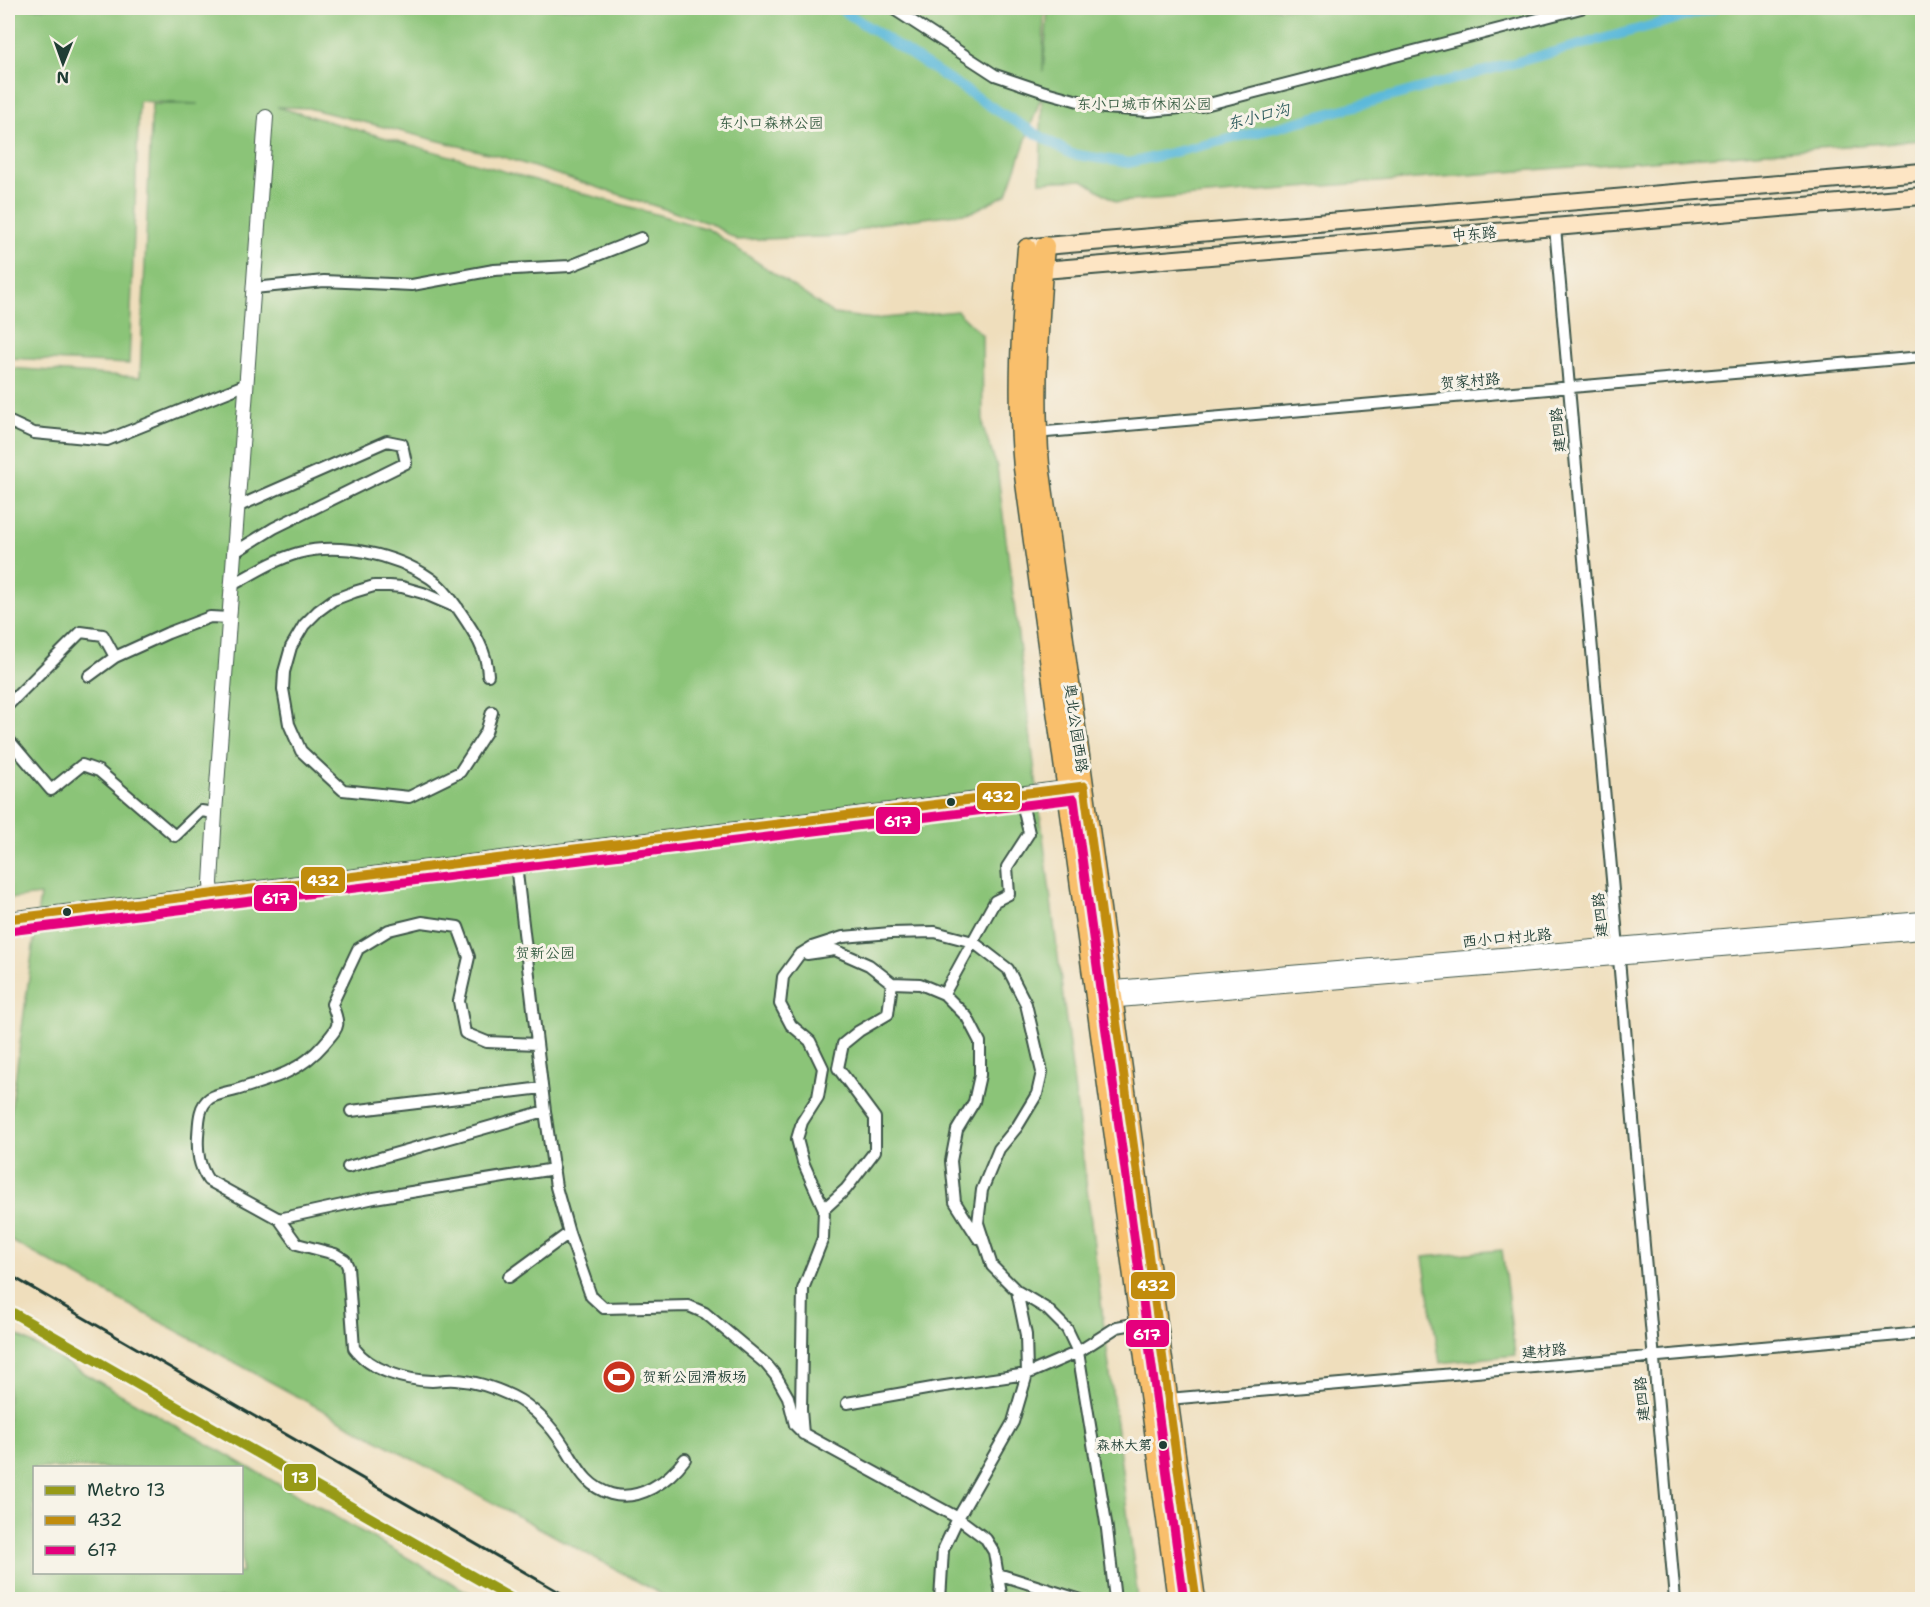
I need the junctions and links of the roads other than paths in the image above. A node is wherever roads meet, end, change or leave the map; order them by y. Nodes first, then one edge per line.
1 (891, 8) edge
2 (1581, 8) edge
3 (266, 117) dead end
4 (1923, 172) edge
5 (1923, 196) edge
6 (1555, 227) junction
7 (641, 238) dead end
8 (1036, 247) joint
9 (1034, 271) junction
10 (254, 288) junction
11 (1923, 357) edge
12 (247, 384) junction
13 (1569, 387) junction
14 (8, 421) edge
15 (1029, 433) junction
16 (238, 506) junction
17 (236, 552) junction
18 (232, 585) junction
19 (458, 608) junction
20 (229, 618) junction
21 (115, 657) junction
22 (488, 675) dead end
23 (89, 676) dead end
24 (8, 705) edge
25 (492, 712) dead end
26 (8, 739) edge
27 (1075, 787) junction
28 (1020, 794) junction
29 (215, 813) junction
30 (515, 856) junction
31 (212, 894) junction
32 (8, 919) edge
33 (1923, 919) edge
34 (1923, 932) edge
35 (973, 942) junction
36 (1618, 951) junction
37 (799, 955) junction
38 (892, 983) junction
39 (944, 994) junction
40 (1104, 995) junction
41 (537, 1044) junction
42 (542, 1088) junction
43 (351, 1111) dead end
44 (545, 1111) junction
45 (348, 1167) dead end
46 (554, 1168) junction
47 (824, 1209) junction
48 (279, 1219) junction
49 (569, 1233) junction
50 (992, 1266) junction
51 (509, 1277) dead end
52 (1017, 1291) junction
53 (1139, 1323) junction
54 (1923, 1333) edge
55 (1078, 1352) junction
56 (1653, 1357) junction
57 (1027, 1374) junction
58 (1168, 1399) junction
59 (847, 1403) dead end
60 (804, 1434) junction
61 (685, 1459) dead end
62 (958, 1518) junction
63 (998, 1574) junction
64 (940, 1599) edge
65 (1002, 1599) edge
66 (1081, 1599) edge
67 (1114, 1599) edge
68 (1177, 1599) edge
69 (1196, 1599) edge
70 (1675, 1599) edge

1 - 2 street
3 - 10 street
4 - 8 main road, 中东路
5 - 6 main road, 中东路
6 - 9 main road, 中东路
6 - 13 street, 建四路
7 - 10 street
8 - 9 main road, 奥北公园西路
9 - 15 main road, 奥北公园西路
10 - 12 street
11 - 13 street, 贺家村路
12 - 14 street
12 - 16 street
13 - 15 street, 贺家村路
13 - 36 street, 建四路
15 - 27 main road, 奥北公园西路
16 - 17 street
16 - 17 street
17 - 18 street
18 - 19 street
18 - 20 street
19 - 22 street
19 - 25 street
20 - 21 street
20 - 29 street
21 - 23 street
21 - 24 street
26 - 29 street
27 - 28 street
27 - 40 main road, 奥北公园西路
28 - 30 street
28 - 35 street
29 - 31 street
30 - 31 street
30 - 41 street
31 - 32 street
33 - 36 street, 西小口村北路
34 - 36 street, 西小口村北路
35 - 37 street
35 - 39 street
35 - 50 street
36 - 40 street, 西小口村北路
36 - 56 street, 建四路
37 - 38 street
37 - 47 street
38 - 39 street
38 - 47 street
39 - 50 street
40 - 53 main road, 奥北公园西路
40 - 58 main road, 奥北公园西路
41 - 42 street
41 - 48 street
42 - 43 street
42 - 44 street
44 - 45 street
44 - 46 street
46 - 48 street
46 - 49 street
47 - 60 street
48 - 61 street
49 - 51 street
49 - 60 street
50 - 52 street
52 - 55 street
52 - 57 street
53 - 55 street
53 - 68 main road, 奥北公园西路
54 - 56 street, 建材路
55 - 57 street
55 - 67 street
56 - 58 street, 建材路
56 - 70 street, 建四路
57 - 59 street
57 - 62 street
58 - 69 main road, 奥北公园西路
60 - 62 street
62 - 63 street
62 - 64 street
63 - 65 street
63 - 66 street

